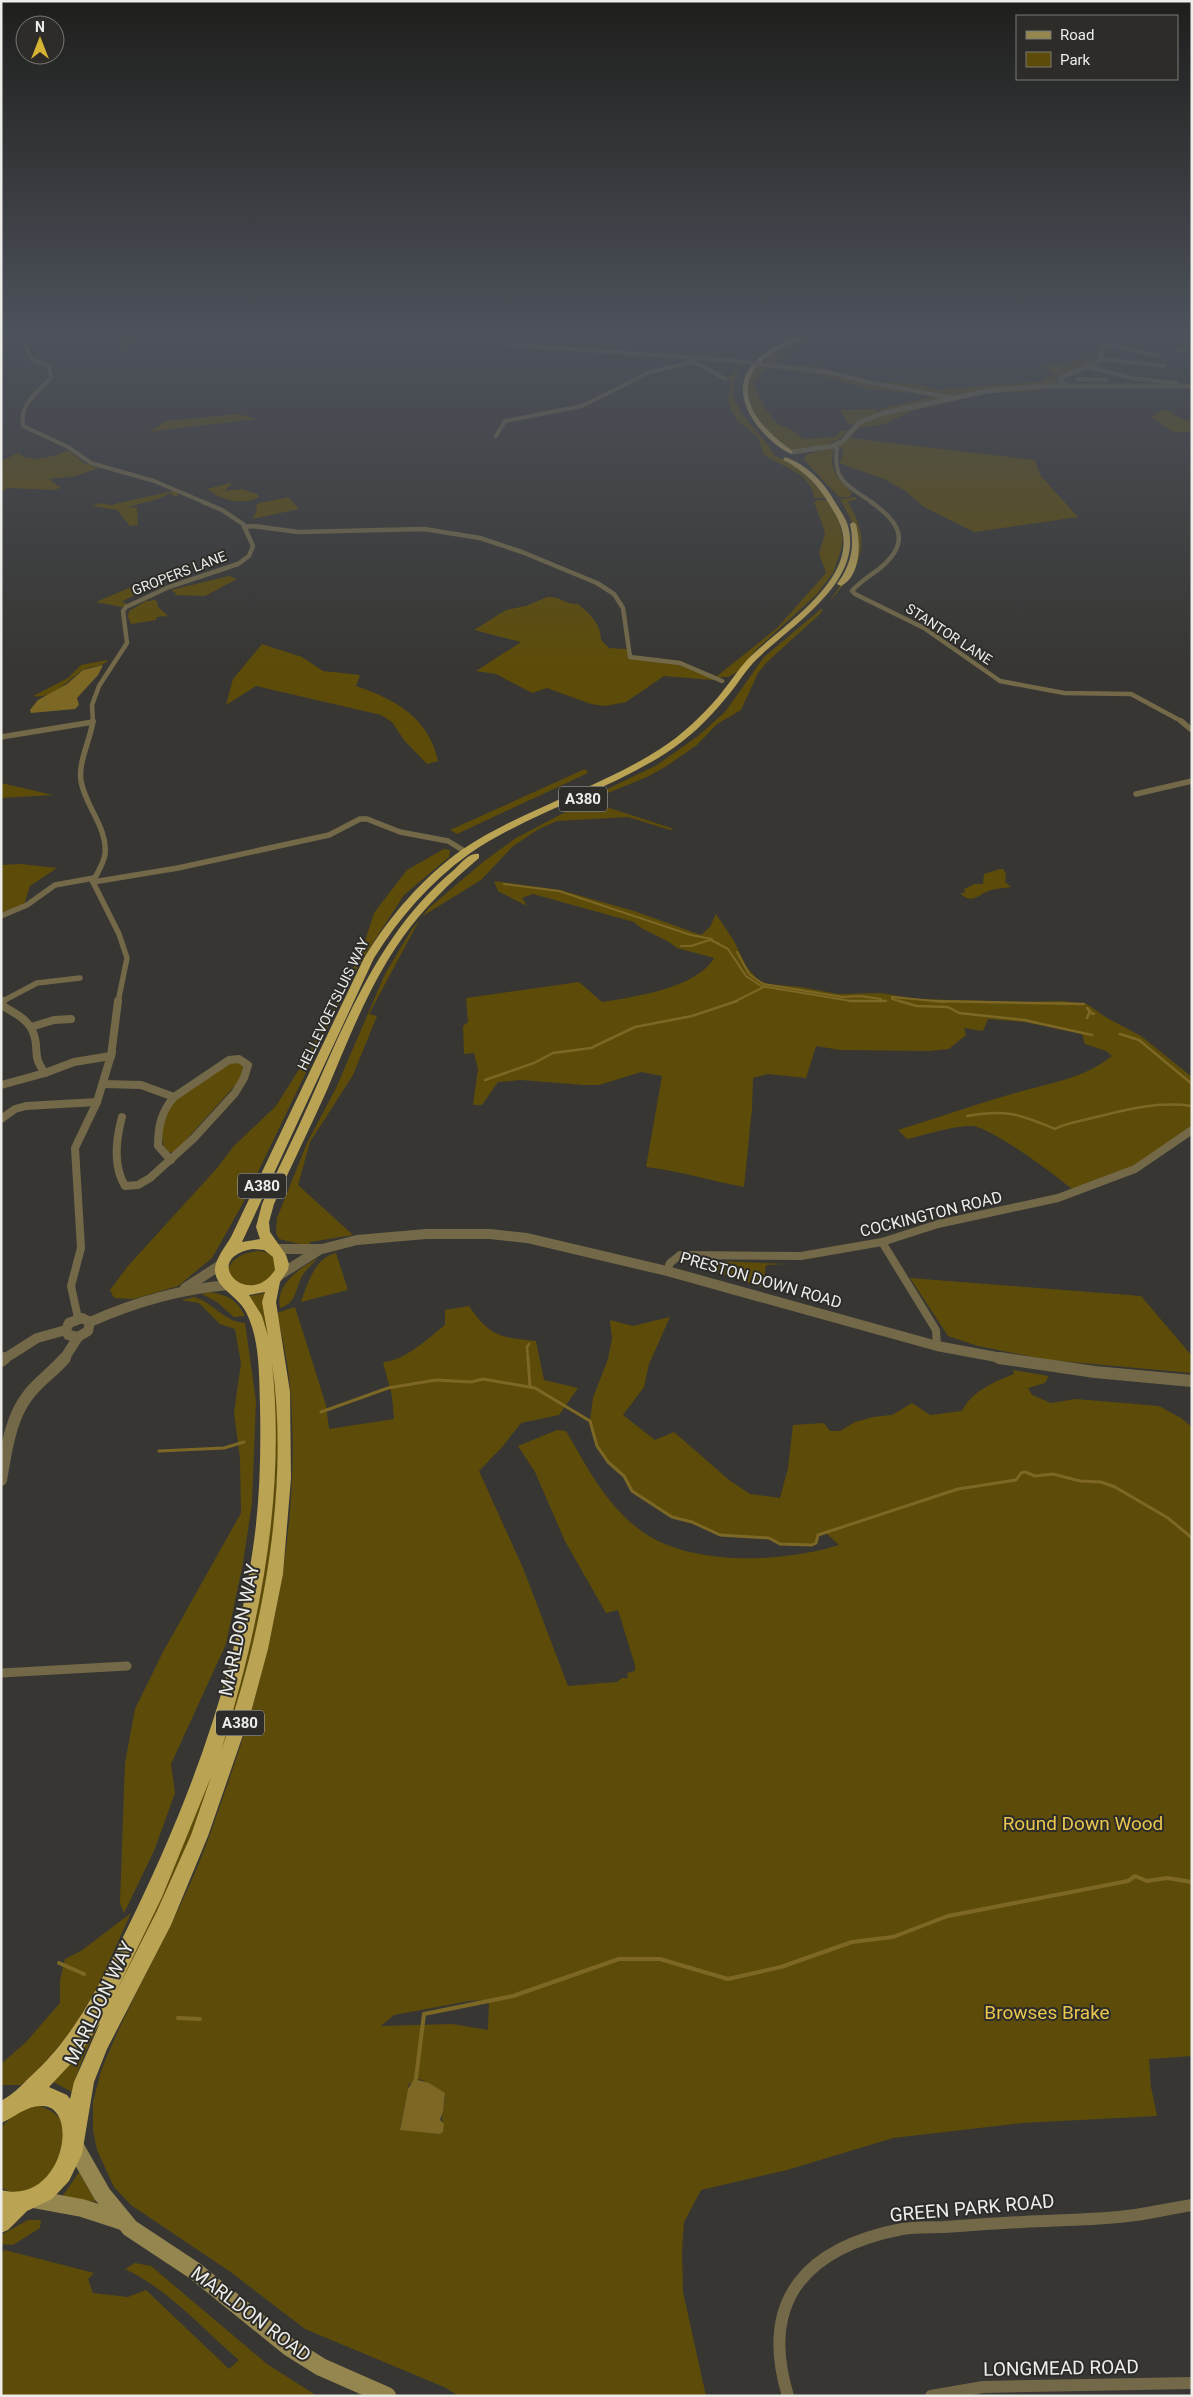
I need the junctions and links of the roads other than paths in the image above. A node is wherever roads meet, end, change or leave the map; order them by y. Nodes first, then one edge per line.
1 (59, 443) edge
2 (769, 443) edge
3 (779, 443) edge
4 (841, 443) edge
5 (832, 446) junction
6 (776, 451) dead end
7 (799, 454) junction
8 (785, 459) junction
9 (244, 527) junction
10 (737, 678) junction
11 (722, 681) junction
12 (723, 697) junction
13 (93, 722) junction
14 (1192, 730) edge
15 (1, 737) edge
16 (1192, 781) edge
17 (1136, 794) dead end
18 (466, 852) junction
19 (93, 880) junction
20 (1, 916) edge
21 (74, 971) dead end
22 (1, 1003) edge
23 (65, 1021) dead end
24 (31, 1027) junction
25 (113, 1041) dead end
26 (112, 1056) junction
27 (45, 1073) junction
28 (1, 1085) edge
29 (102, 1086) junction
30 (174, 1097) junction
31 (97, 1102) junction
32 (122, 1117) dead end
33 (1, 1119) edge
34 (1192, 1130) edge
35 (171, 1160) junction
36 (882, 1242) junction
37 (274, 1248) junction
38 (322, 1249) junction
39 (224, 1261) junction
40 (667, 1271) junction
41 (276, 1278) junction
42 (230, 1286) junction
43 (180, 1291) junction
44 (78, 1318) junction
45 (90, 1322) junction
46 (66, 1330) junction
47 (78, 1337) junction
48 (937, 1346) junction
49 (1, 1361) edge
50 (1192, 1381) edge
51 (1, 1480) edge
52 (127, 1666) dead end
53 (1, 1673) edge
54 (9, 2105) edge
55 (74, 2141) junction
56 (18, 2200) edge
57 (1192, 2205) edge
58 (122, 2221) junction
59 (1, 2223) edge
60 (1192, 2383) edge
61 (387, 2396) edge
62 (788, 2396) edge
63 (931, 2396) edge

1 - 9 street
2 - 6 highway
3 - 7 highway, A380
4 - 5 street
5 - 7 street
5 - 14 street, STANTOR LANE
7 - 8 highway
7 - 8 highway
7 - 37 highway, HELLEVOETSLUIS WAY / A380
8 - 10 highway, HELLEVOETSLUIS WAY / A380
9 - 11 street
9 - 13 street, GROPERS LANE
10 - 11 highway
10 - 12 highway, HELLEVOETSLUIS WAY / A380
11 - 12 highway
12 - 18 highway, HELLEVOETSLUIS WAY / A380
13 - 15 street
13 - 19 street, GROPERS LANE
16 - 17 street
18 - 19 street
18 - 39 highway, HELLEVOETSLUIS WAY / A380
19 - 20 street
19 - 26 street
21 - 22 street
22 - 24 street
23 - 24 street
24 - 27 street
25 - 26 street
26 - 27 street
26 - 29 street
27 - 28 street
29 - 30 street
29 - 31 street
30 - 35 street
30 - 35 street
31 - 33 street
31 - 44 street
32 - 35 street
34 - 36 street, COCKINGTON ROAD
36 - 40 street, COCKINGTON ROAD
36 - 48 street
37 - 38 street, PRESTON DOWN ROAD
37 - 39 highway
37 - 41 highway
38 - 40 street, PRESTON DOWN ROAD
38 - 41 street, PRESTON DOWN ROAD
39 - 42 highway
39 - 43 street
40 - 48 street, PRESTON DOWN ROAD
41 - 42 highway
41 - 55 highway, MARLDON WAY / A380
42 - 43 street
42 - 54 highway, MARLDON WAY / A380
43 - 45 street
44 - 45 street
44 - 46 street
45 - 47 street
46 - 47 street
46 - 49 street
47 - 51 street
48 - 50 street, PRESTON DOWN ROAD
52 - 53 street
54 - 55 highway
55 - 56 highway, MARLDON WAY
55 - 58 main road, MARLDON ROAD
56 - 58 main road, MARLDON ROAD
56 - 59 highway, MARLDON WAY
57 - 62 street, GREEN PARK ROAD
58 - 61 main road, MARLDON ROAD
60 - 63 street, LONGMEAD ROAD

